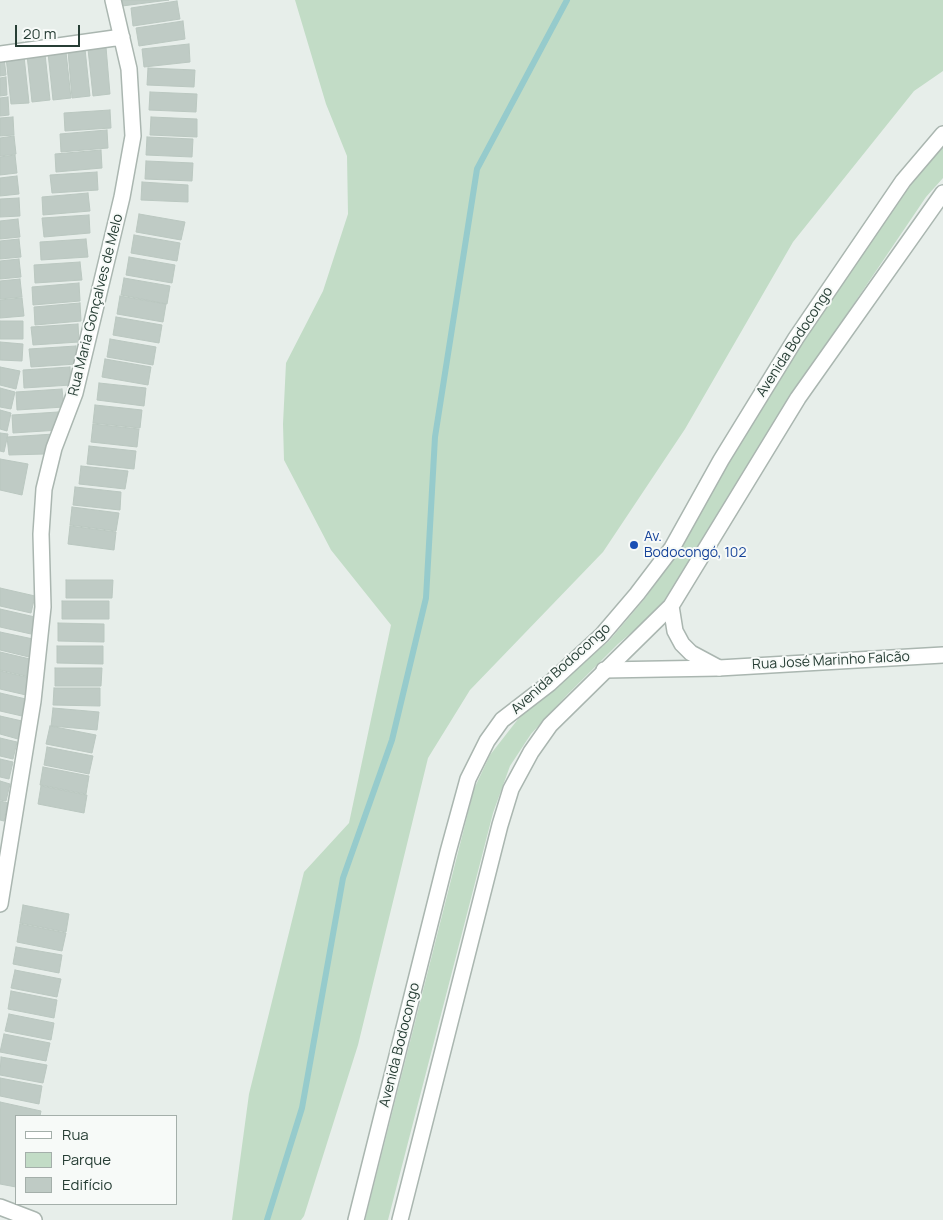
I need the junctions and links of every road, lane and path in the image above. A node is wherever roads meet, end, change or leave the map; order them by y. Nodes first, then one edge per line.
1 (114, 0) edge
2 (122, 37) junction
3 (0, 54) edge
4 (943, 134) edge
5 (943, 193) edge
6 (671, 606) junction
7 (943, 655) edge
8 (719, 668) junction
9 (604, 670) junction
10 (0, 904) edge
11 (0, 1207) edge
12 (34, 1220) edge
13 (356, 1220) edge
14 (400, 1220) edge

1 - 2 street, Rua Maria Gonçalves de Melo
2 - 3 street
2 - 10 street, Rua Maria Gonçalves de Melo
4 - 13 street, Avenida Bodocongo
5 - 6 street
6 - 8 street
6 - 9 street
7 - 8 street, Rua José Marinho Falcão
8 - 9 street, Rua José Marinho Falcão
9 - 14 street
11 - 12 street

